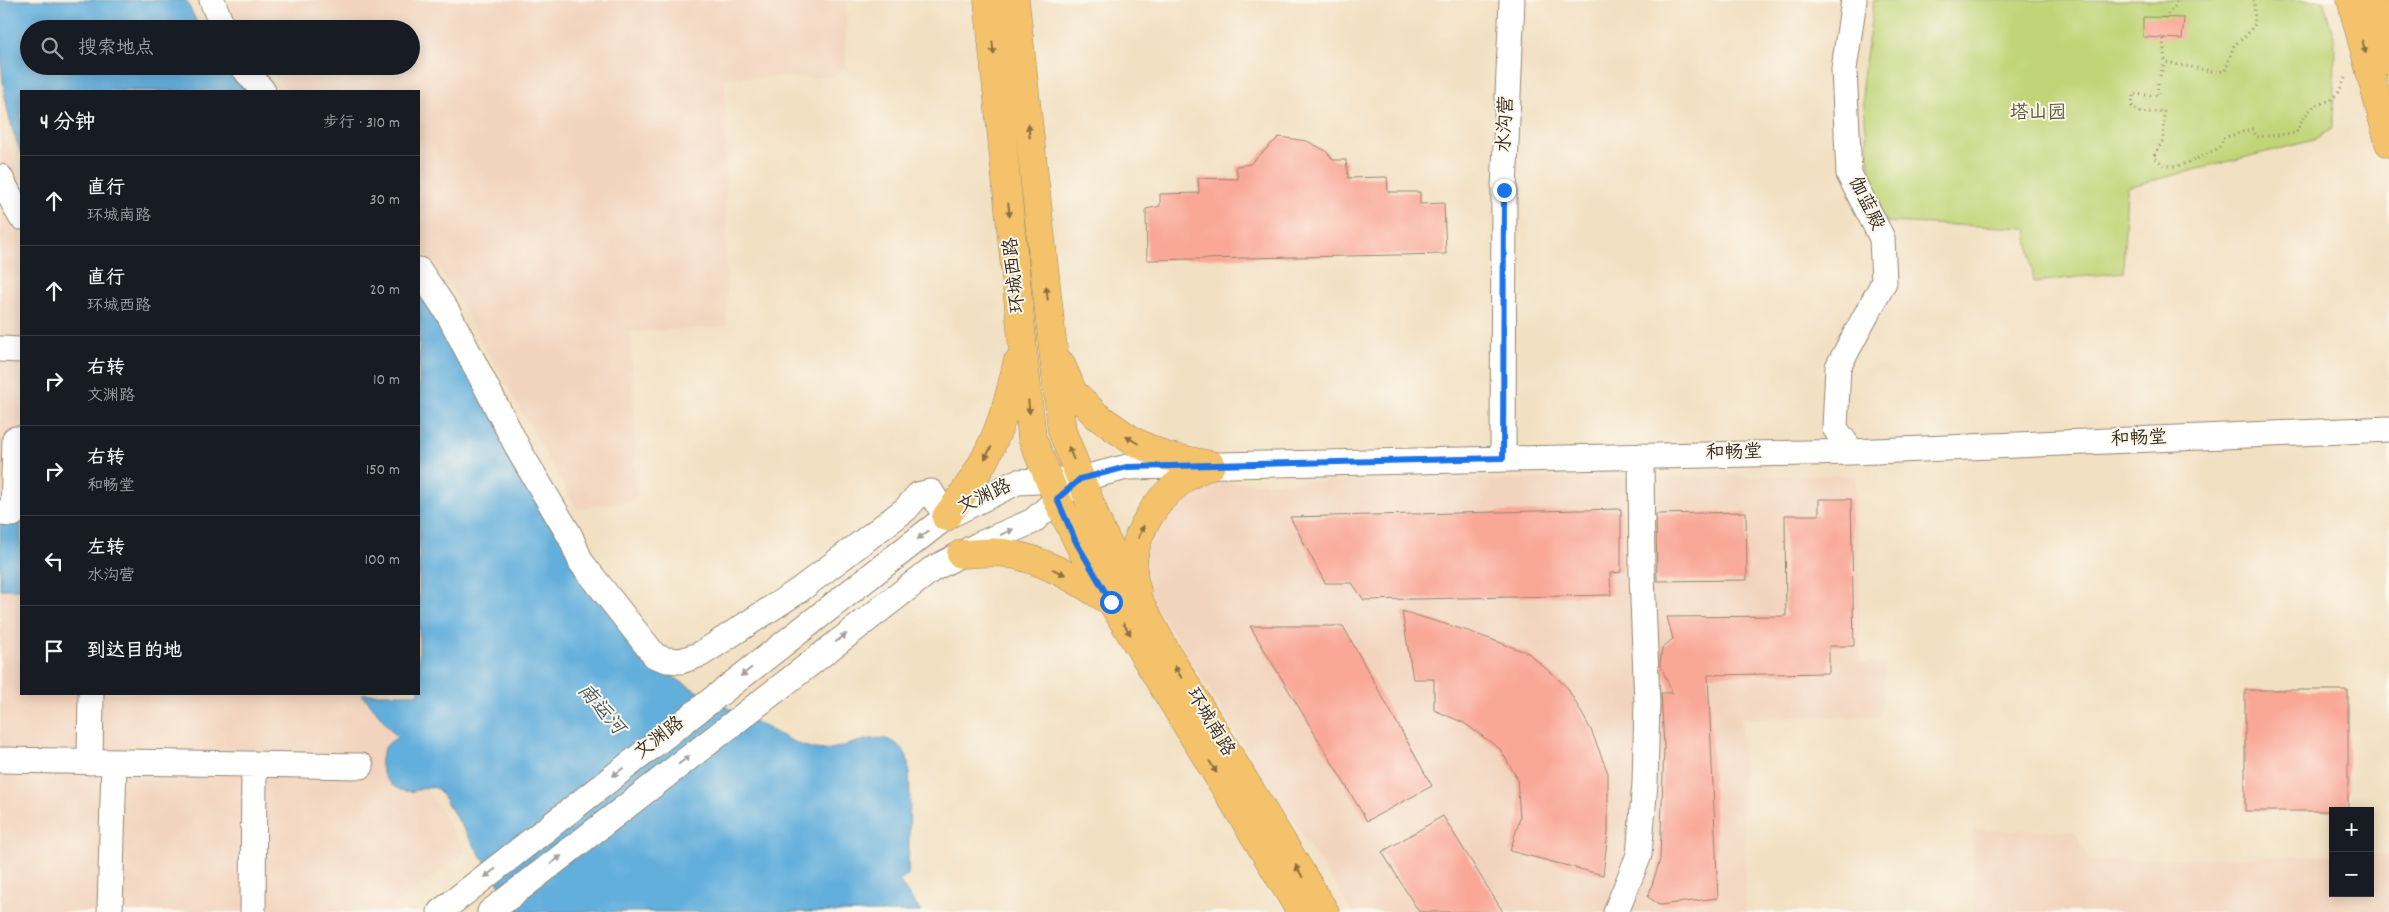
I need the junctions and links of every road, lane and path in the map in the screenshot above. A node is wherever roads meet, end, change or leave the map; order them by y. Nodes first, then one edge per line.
1 (212, 0) edge
2 (988, 0) edge
3 (1015, 0) edge
4 (1512, 0) edge
5 (1854, 0) edge
6 (2177, 0) edge
7 (2254, 0) edge
8 (2351, 0) edge
9 (2373, 0) edge
10 (2164, 18) dead end
11 (220, 20) edge
12 (2163, 38) dead end
13 (2389, 61) edge
14 (2165, 62) junction
15 (2345, 69) dead end
16 (250, 75) edge
17 (2160, 76) dead end
18 (2158, 83) dead end
19 (262, 90) edge
20 (2389, 142) edge
21 (0, 177) edge
22 (20, 215) edge
23 (420, 271) edge
24 (1050, 320) junction
25 (1021, 322) junction
26 (0, 350) edge
27 (20, 350) edge
28 (2389, 429) edge
29 (20, 439) edge
30 (1852, 452) junction
31 (1641, 456) junction
32 (1503, 458) junction
33 (1212, 465) junction
34 (1080, 479) junction
35 (1053, 490) junction
36 (0, 513) edge
37 (946, 517) junction
38 (1088, 536) junction
39 (961, 554) junction
40 (1111, 602) junction
41 (1145, 612) junction
42 (91, 695) edge
43 (0, 760) edge
44 (102, 762) junction
45 (254, 764) junction
46 (361, 766) dead end
47 (110, 912) edge
48 (253, 912) edge
49 (440, 912) edge
50 (490, 912) edge
51 (1301, 912) edge
52 (1325, 912) edge
53 (1616, 912) edge

1 - 11 street
2 -> 25 main road, 环城西路
24 -> 3 main road, 环城西路
4 - 32 street, 水沟营
5 - 30 street, 伽蓝殿
6 - 10 path
7 - 14 path
8 -> 20 main road
9 - 13 main road
12 - 14 path
14 - 17 path
15 - 18 path
16 - 19 street
21 - 22 street
23 - 37 street
33 -> 24 main road
34 -> 24 main road, 环城西路
25 -> 35 main road, 环城西路
25 -> 37 main road
26 - 27 street
28 - 30 street, 和畅堂
29 - 36 street
30 - 31 street, 和畅堂
31 - 32 street, 和畅堂
31 - 53 street
32 - 33 street, 和畅堂
33 - 34 street, 和畅堂
41 -> 33 main road
34 - 35 street, 文渊路
34 - 38 main road, 环城西路
35 - 37 street, 文渊路
35 - 38 main road, 环城西路
39 -> 35 street, 文渊路
37 -> 49 street, 文渊路
38 - 40 main road, 环城南路
38 - 41 main road, 环城南路
39 -> 40 main road
50 -> 39 street, 文渊路
40 -> 51 main road, 环城南路
52 -> 41 main road, 环城南路
42 - 44 street
43 - 44 street
44 - 45 street
44 - 47 street
45 - 46 street
45 - 48 street

